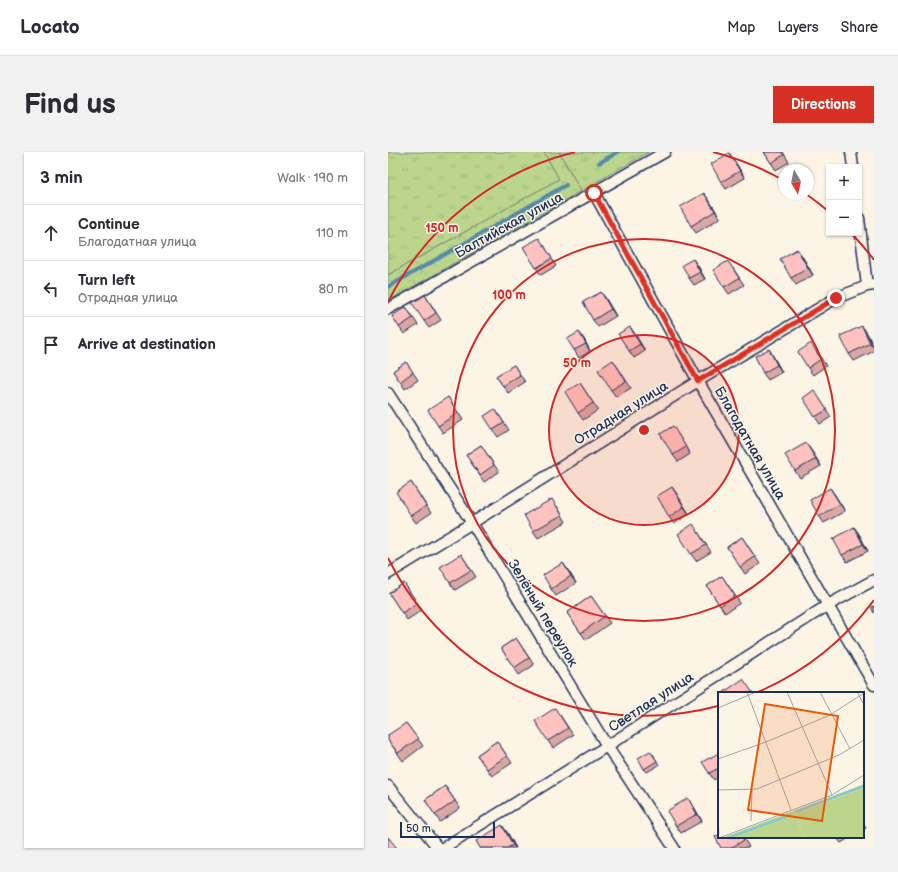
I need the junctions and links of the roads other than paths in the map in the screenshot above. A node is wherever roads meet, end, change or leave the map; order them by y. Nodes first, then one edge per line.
1 (665, 152) edge
2 (851, 152) edge
3 (853, 164) edge
4 (594, 193) junction
5 (862, 235) edge
6 (871, 286) edge
7 (388, 310) edge
8 (698, 381) junction
9 (388, 393) edge
10 (472, 523) junction
11 (388, 574) edge
12 (874, 580) edge
13 (828, 605) junction
14 (874, 685) edge
15 (607, 746) junction
16 (388, 786) edge
17 (438, 848) edge
18 (443, 848) edge
19 (674, 848) edge

1 - 4 street, Балтийская улица
2 - 3 street
4 - 7 street, Балтийская улица
4 - 8 street, Благодатная улица
5 - 6 street
6 - 8 street, Отрадная улица
8 - 10 street, Отрадная улица
8 - 13 street, Благодатная улица
9 - 10 street, Зелёный переулок
10 - 11 street, Отрадная улица
10 - 15 street, Зелёный переулок
12 - 13 street, Светлая улица
13 - 14 street, Благодатная улица
13 - 15 street, Светлая улица
15 - 18 street, Светлая улица
15 - 19 street, Зелёный переулок
16 - 17 street

